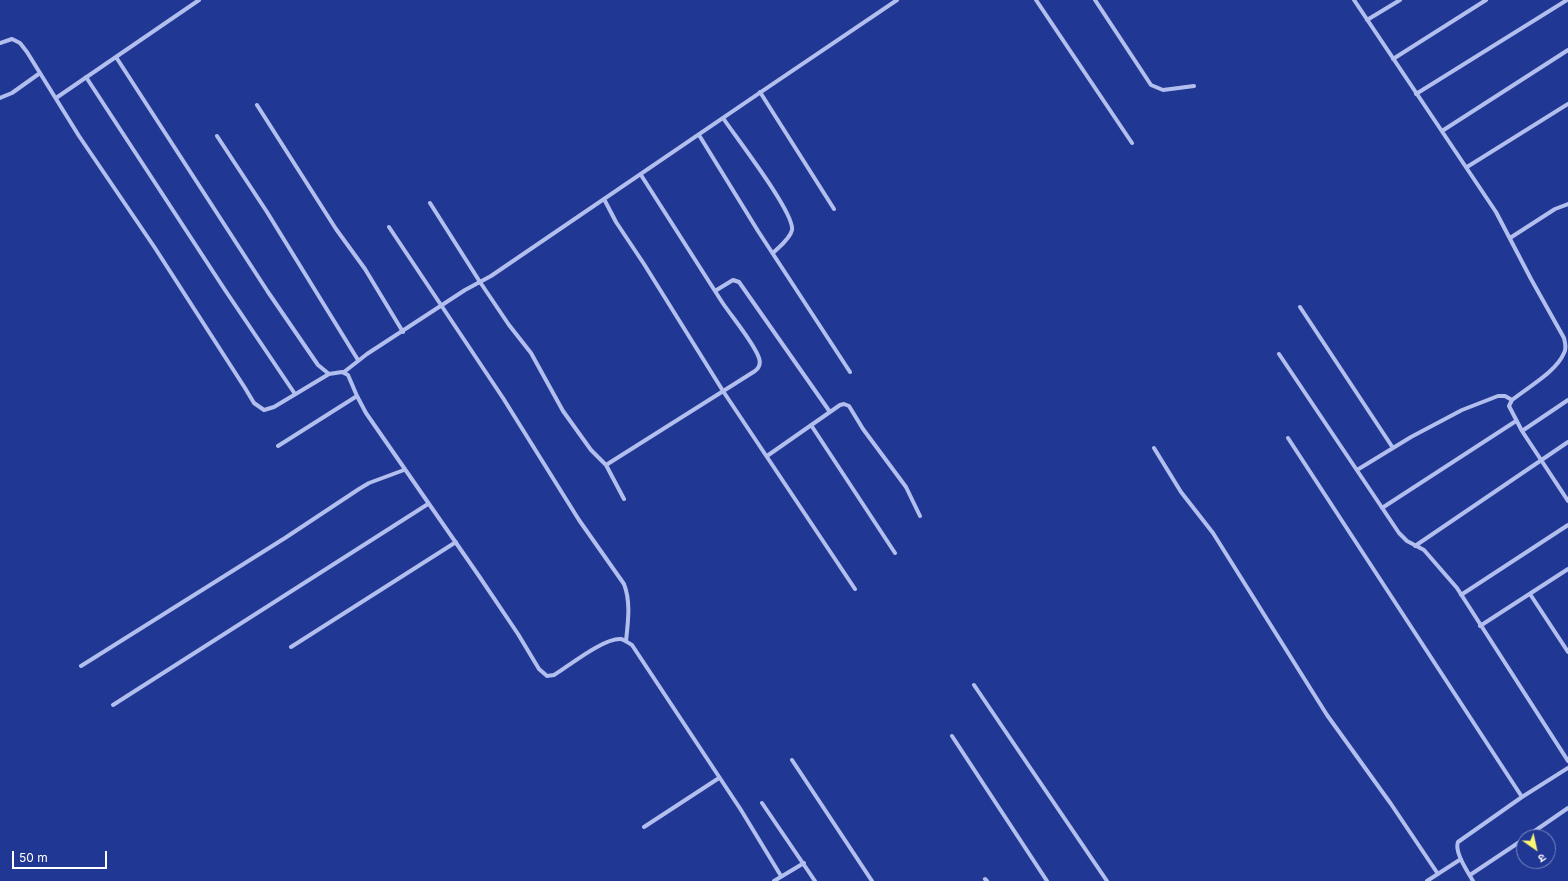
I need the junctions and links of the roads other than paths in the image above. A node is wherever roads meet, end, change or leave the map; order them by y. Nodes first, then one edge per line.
1 (199, 0) edge
2 (897, 0) edge
3 (1036, 0) edge
4 (1095, 0) edge
5 (1354, 0) edge
6 (1400, 0) edge
7 (1486, 0) edge
8 (1567, 0) edge
9 (1367, 20) junction
10 (0, 44) edge
11 (1568, 50) edge
12 (116, 57) junction
13 (1393, 59) junction
14 (40, 73) junction
15 (86, 77) junction
16 (1194, 86) dead end
17 (760, 92) junction
18 (1416, 94) junction
19 (0, 98) edge
20 (56, 98) junction
21 (1568, 104) edge
22 (257, 106) dead end
23 (723, 118) junction
24 (1442, 131) junction
25 (699, 135) junction
26 (217, 136) dead end
27 (1132, 143) dead end
28 (1467, 167) junction
29 (641, 175) junction
30 (604, 199) junction
31 (430, 203) dead end
32 (1568, 204) edge
33 (834, 209) dead end
34 (389, 227) dead end
35 (1510, 238) junction
36 (773, 254) junction
37 (480, 282) junction
38 (715, 290) junction
39 (441, 306) junction
40 (1300, 307) dead end
41 (403, 332) junction
42 (1279, 354) dead end
43 (358, 360) junction
44 (344, 372) junction
45 (850, 372) dead end
46 (329, 374) junction
47 (723, 391) junction
48 (295, 394) junction
49 (356, 396) junction
50 (1512, 400) junction
51 (1568, 400) edge
52 (830, 412) junction
53 (1516, 421) junction
54 (811, 425) junction
55 (1522, 431) junction
56 (1288, 438) dead end
57 (1568, 442) edge
58 (278, 446) dead end
59 (1154, 448) dead end
60 (1393, 448) junction
61 (767, 456) junction
62 (1541, 461) junction
63 (606, 464) junction
64 (404, 470) junction
65 (1357, 470) junction
66 (624, 499) dead end
67 (1568, 501) edge
68 (428, 504) junction
69 (1382, 508) junction
70 (920, 516) dead end
71 (1568, 525) edge
72 (456, 542) junction
73 (1415, 546) junction
74 (895, 553) dead end
75 (1568, 568) edge
76 (855, 589) dead end
77 (1530, 594) junction
78 (1461, 595) junction
79 (1480, 626) junction
80 (626, 641) junction
81 (291, 647) dead end
82 (1568, 652) edge
83 (81, 666) dead end
84 (974, 684) dead end
85 (113, 705) dead end
86 (952, 736) dead end
87 (792, 760) dead end
88 (1568, 760) edge
89 (1568, 768) edge
90 (719, 778) junction
91 (1522, 797) junction
92 (762, 803) dead end
93 (1568, 808) edge
94 (644, 827) dead end
95 (1538, 829) edge
96 (1516, 844) edge
97 (1461, 859) junction
98 (804, 863) junction
99 (1438, 874) junction
100 (1470, 875) junction
101 (781, 876) junction
102 (774, 881) edge
103 (815, 881) edge
104 (872, 881) edge
105 (1047, 881) edge
106 (1107, 881) edge
107 (1427, 881) edge
108 (1473, 881) edge

1 - 12 street
2 - 17 street
3 - 27 street
4 - 16 street
5 - 9 street
6 - 9 street
7 - 13 street
8 - 18 street
9 - 13 street
10 - 14 street
11 - 24 street
12 - 15 street
12 - 46 street
13 - 18 street
14 - 19 street
14 - 20 street
15 - 20 street
15 - 48 street
17 - 23 street
17 - 33 street
18 - 24 street
20 - 48 street
21 - 28 street
22 - 41 street
23 - 25 street
23 - 36 street
24 - 28 street
25 - 29 street
25 - 36 street
26 - 43 street
28 - 35 street
29 - 30 street
29 - 38 street
30 - 37 street
30 - 47 street
31 - 37 street
32 - 35 street
34 - 39 street
35 - 50 street
36 - 45 street
37 - 39 street
37 - 63 street
38 - 47 street
38 - 52 street
39 - 41 street
39 - 80 street
40 - 60 street
41 - 43 street
42 - 65 street
43 - 44 street
44 - 46 street
44 - 49 street
46 - 48 street
47 - 61 street
47 - 63 street
49 - 58 street
49 - 64 street
50 - 53 street
50 - 60 street
51 - 55 street
52 - 54 street
52 - 70 street
53 - 55 street
53 - 69 street
54 - 61 street
54 - 74 street
55 - 62 street
56 - 91 street
57 - 62 street
59 - 99 street
60 - 65 street
61 - 76 street
62 - 67 street
62 - 73 street
63 - 66 street
64 - 68 street
64 - 83 street
65 - 69 street
68 - 72 street
68 - 85 street
69 - 73 street
71 - 78 street
72 - 80 street
72 - 81 street
73 - 78 street
75 - 77 street
77 - 79 street
77 - 82 street
78 - 79 street
79 - 88 street
80 - 90 street
84 - 106 street
86 - 105 street
87 - 104 street
89 - 91 street
90 - 94 street
90 - 101 street
91 - 97 street
92 - 98 street
93 - 95 street
96 - 100 street
97 - 99 street
97 - 100 street
98 - 101 street
98 - 103 street
99 - 107 street
100 - 108 street
101 - 102 street

